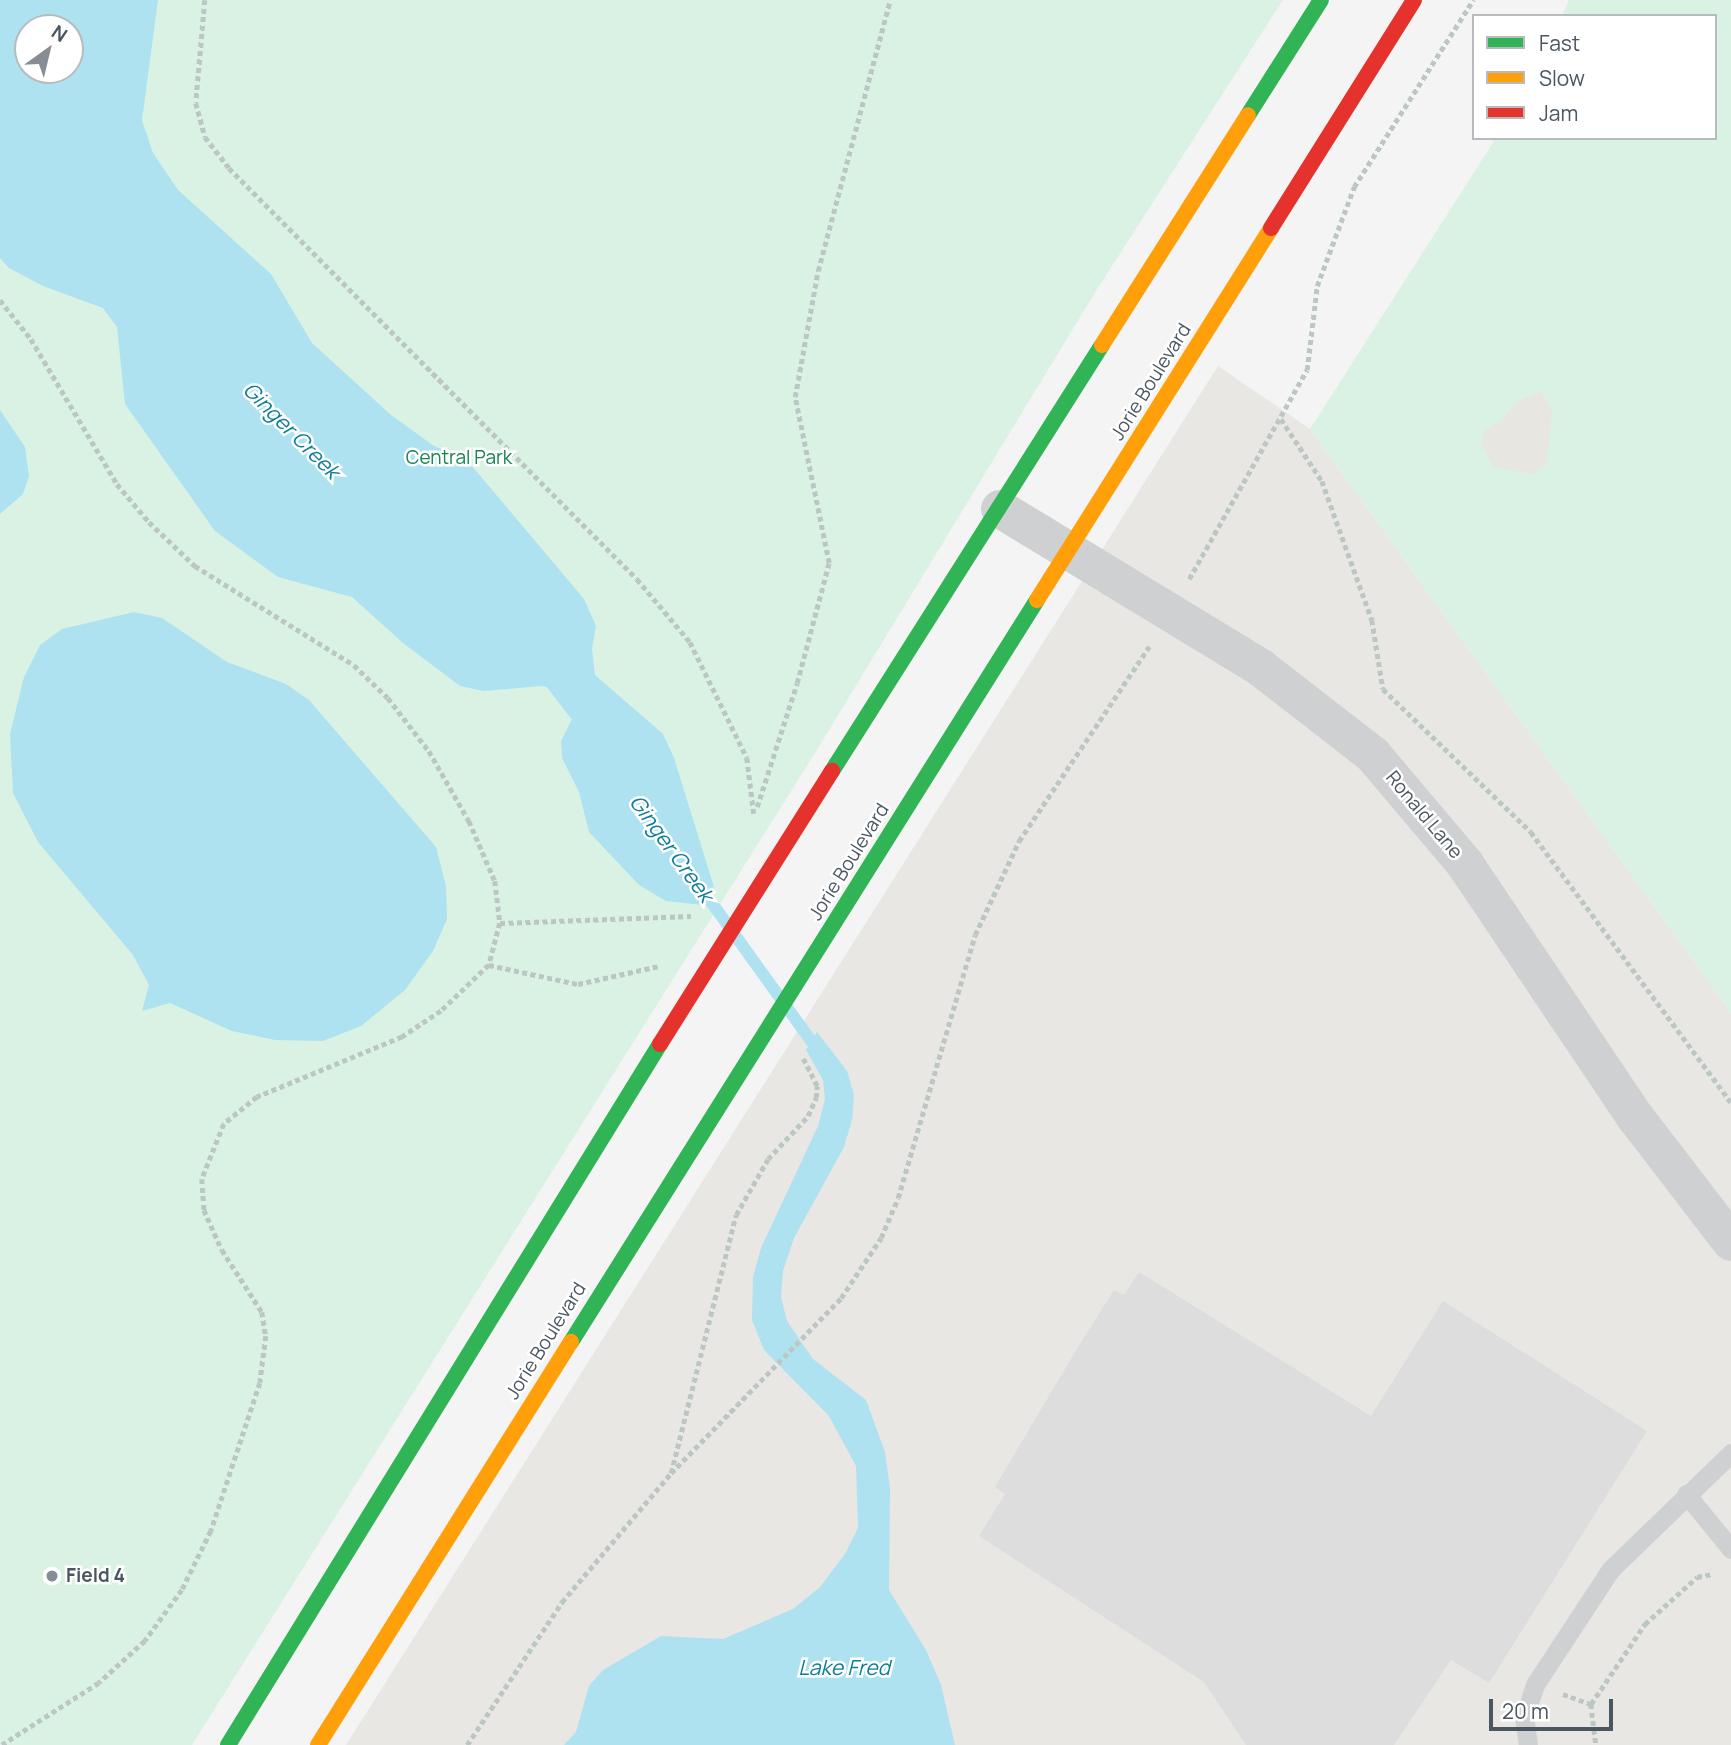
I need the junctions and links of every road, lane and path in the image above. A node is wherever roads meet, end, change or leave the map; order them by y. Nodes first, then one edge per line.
1 (205, 0) edge
2 (890, 0) edge
3 (1321, 0) edge
4 (1414, 0) edge
5 (1473, 0) edge
6 (0, 300) edge
7 (1281, 419) junction
8 (1000, 509) junction
9 (1069, 553) junction
10 (1169, 612) junction
11 (756, 810) junction
12 (751, 822) dead end
13 (698, 916) dead end
14 (500, 922) junction
15 (665, 963) dead end
16 (489, 965) junction
17 (802, 1057) dead end
18 (1731, 1102) edge
19 (1731, 1242) edge
20 (1731, 1453) edge
21 (671, 1474) junction
22 (1686, 1494) junction
23 (1731, 1549) edge
24 (1719, 1572) dead end
25 (1536, 1684) junction
26 (1591, 1704) junction
27 (1598, 1744) edge
28 (2, 1745) edge
29 (228, 1745) edge
30 (318, 1745) edge
31 (467, 1745) edge
32 (1528, 1745) edge

1 - 11 path
2 - 11 path
3 - 8 main road
4 - 9 main road, Jorie Boulevard
5 - 7 path
6 - 14 path
7 - 10 path
7 - 18 path
8 - 9 street, Ronald Lane
8 - 29 main road
9 - 10 street, Ronald Lane
9 - 30 main road, Jorie Boulevard
10 - 19 street, Ronald Lane
10 - 21 path
11 - 12 path
13 - 14 path
14 - 16 path
15 - 16 path
16 - 28 path
17 - 21 path
20 - 22 lane
21 - 31 path
22 - 23 lane
22 - 25 lane
24 - 26 path
25 - 26 path
25 - 32 lane
26 - 27 path

